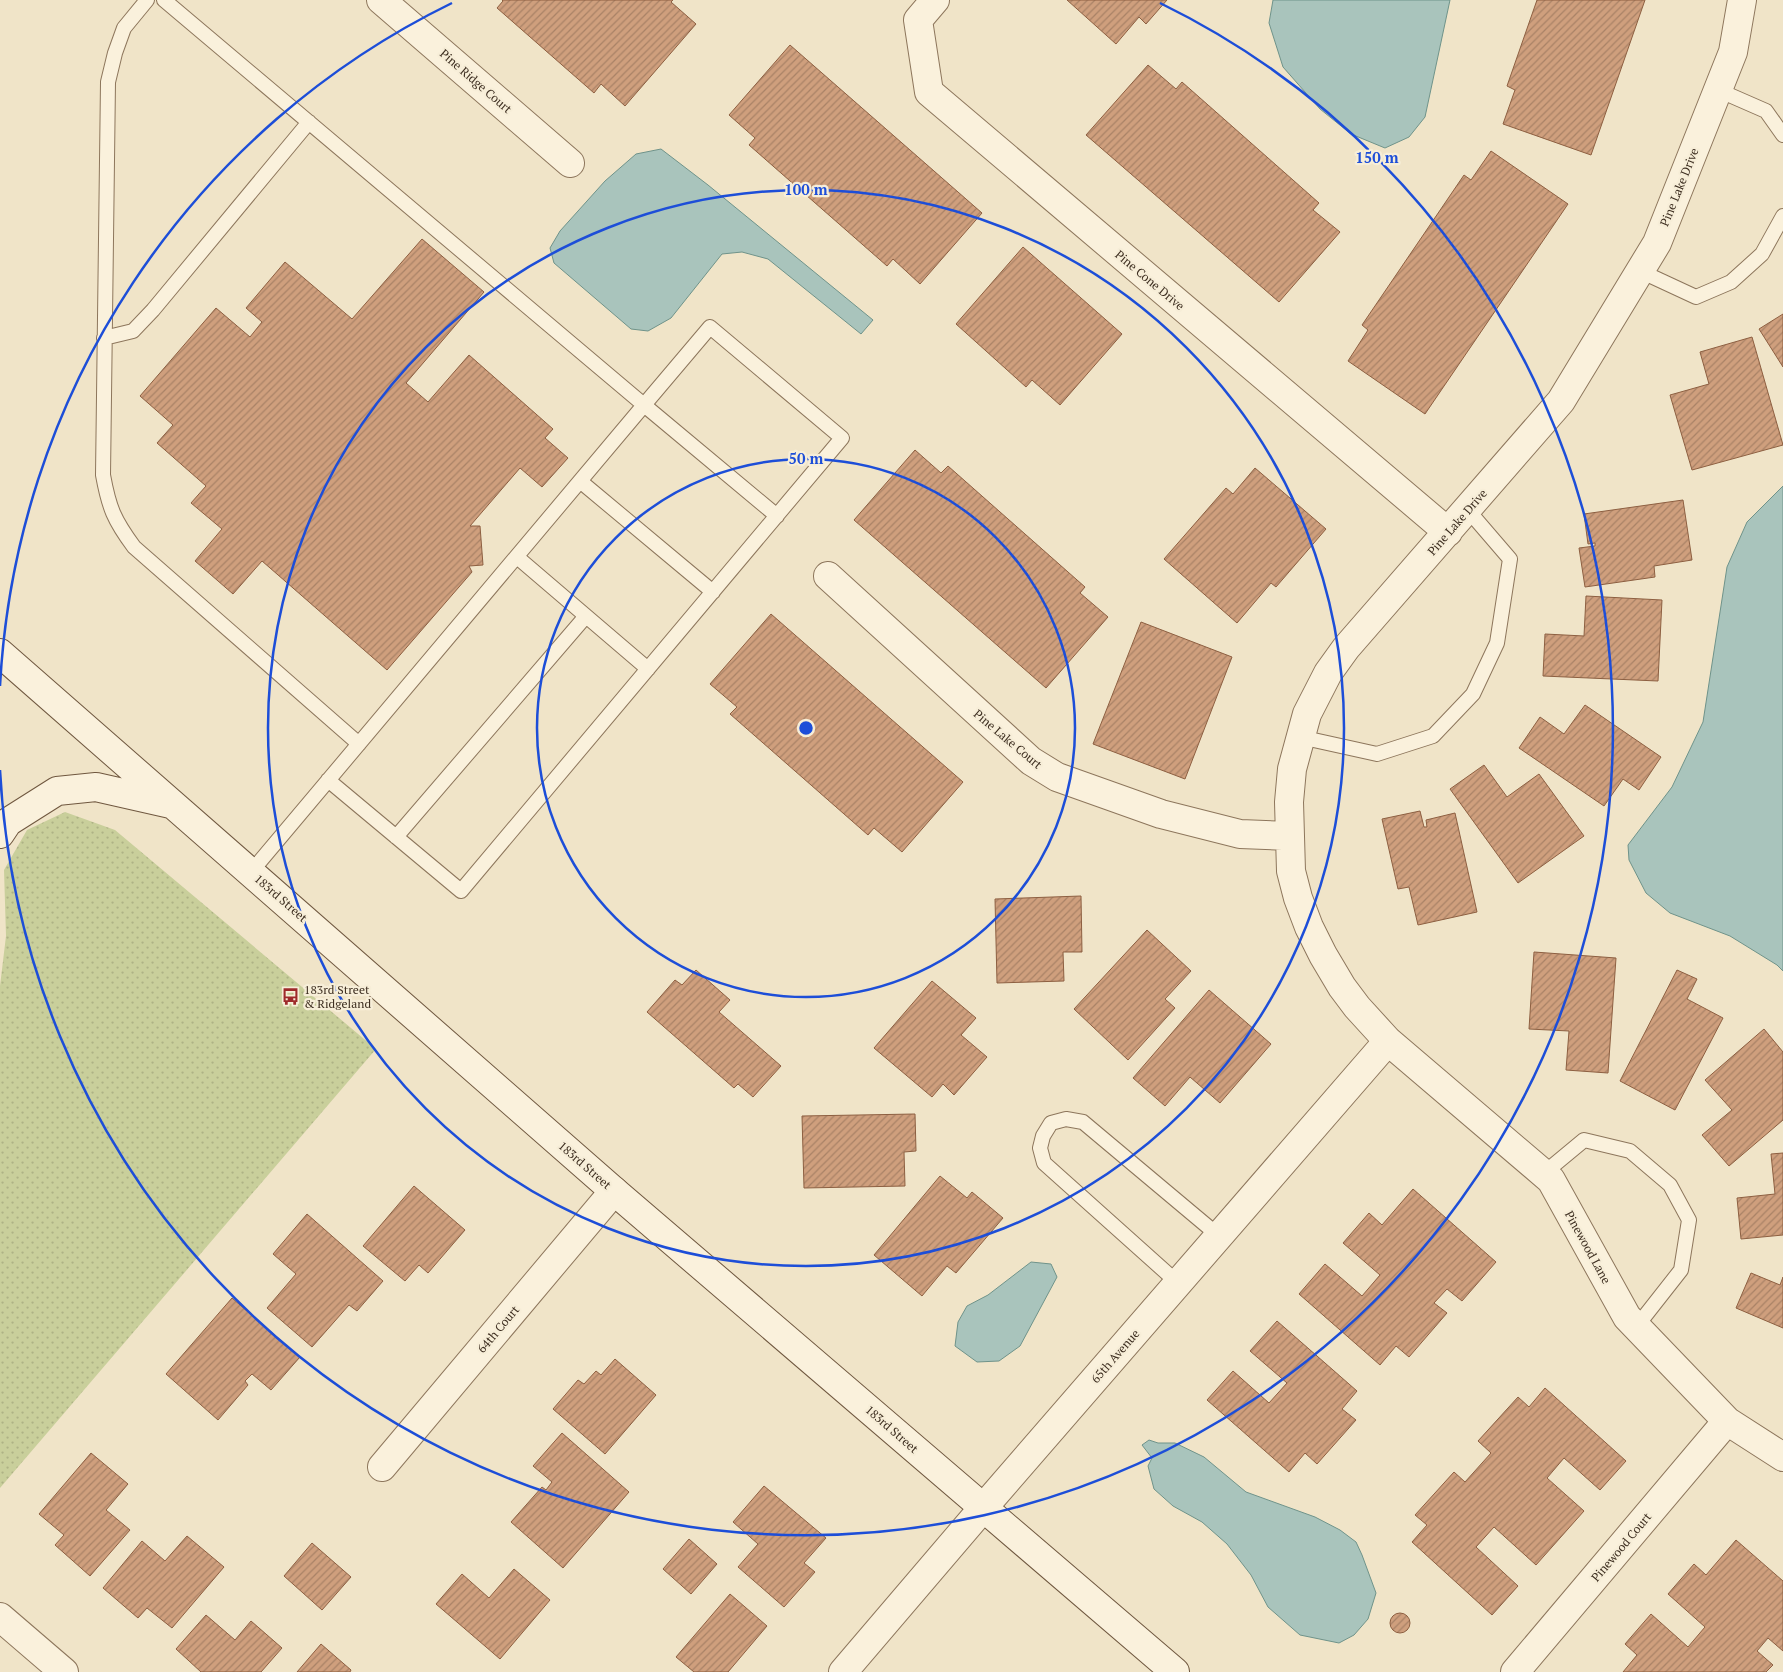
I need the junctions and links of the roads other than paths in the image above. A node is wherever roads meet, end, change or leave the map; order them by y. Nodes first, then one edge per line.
1 (146, 0) edge
2 (164, 0) edge
3 (381, 0) edge
4 (935, 0) edge
5 (1742, 0) edge
6 (1718, 90) junction
7 (309, 122) junction
8 (1783, 135) edge
9 (570, 163) dead end
10 (1783, 216) edge
11 (1640, 271) junction
12 (104, 338) junction
13 (644, 405) junction
14 (580, 481) junction
15 (1467, 509) junction
16 (777, 516) junction
17 (1448, 532) junction
18 (517, 557) junction
19 (828, 576) dead end
20 (713, 592) junction
21 (586, 616) junction
22 (0, 653) edge
23 (648, 669) junction
24 (1300, 737) junction
25 (359, 744) junction
26 (328, 780) junction
27 (173, 804) junction
28 (0, 834) edge
29 (1289, 836) junction
30 (396, 837) junction
31 (251, 872) junction
32 (1388, 1041) junction
33 (1543, 1174) junction
34 (614, 1191) junction
35 (1219, 1236) junction
36 (1178, 1283) junction
37 (1637, 1326) junction
38 (1726, 1421) junction
39 (1783, 1457) edge
40 (382, 1467) dead end
41 (983, 1508) junction
42 (0, 1617) edge
43 (64, 1672) edge
44 (843, 1672) edge
45 (1175, 1672) edge
46 (1515, 1672) edge

1 - 12 lane
2 - 7 lane
3 - 9 street, Pine Ridge Court
4 - 17 street, Pine Cone Drive
5 - 6 street, Pine Lake Drive
6 - 8 lane
6 - 11 street, Pine Lake Drive
7 - 12 lane
7 - 13 lane
10 - 11 lane
11 - 15 street, Pine Lake Drive
12 - 25 lane
13 - 14 lane
13 - 16 lane
13 - 16 lane
14 - 18 lane
14 - 20 lane
15 - 17 street, Pine Lake Drive
15 - 24 lane
16 - 20 lane
17 - 24 street, Pine Lake Drive
18 - 21 lane
18 - 25 lane
19 - 29 street, Pine Lake Court
20 - 23 lane
21 - 23 lane
21 - 30 lane
22 - 27 street, 183rd Street
23 - 30 lane
24 - 29 street, Pine Lake Drive
25 - 26 lane
26 - 30 lane
26 - 31 lane
27 - 28 street
27 - 31 street, 183rd Street
29 - 32 street, Pine Lake Drive
31 - 34 street, 183rd Street
32 - 33 street, Pinewood Lane
32 - 35 street, 65th Avenue
33 - 37 street, Pinewood Lane
33 - 37 lane
34 - 40 street, 64th Court
34 - 41 street, 183rd Street
35 - 36 street, 65th Avenue
35 - 36 lane
36 - 41 street, 65th Avenue
37 - 38 street, Pinewood Lane
38 - 39 street, Pinewood Lane
38 - 46 street, Pinewood Court
41 - 44 street, 65th Avenue
41 - 45 street, 183rd Street
42 - 43 street

